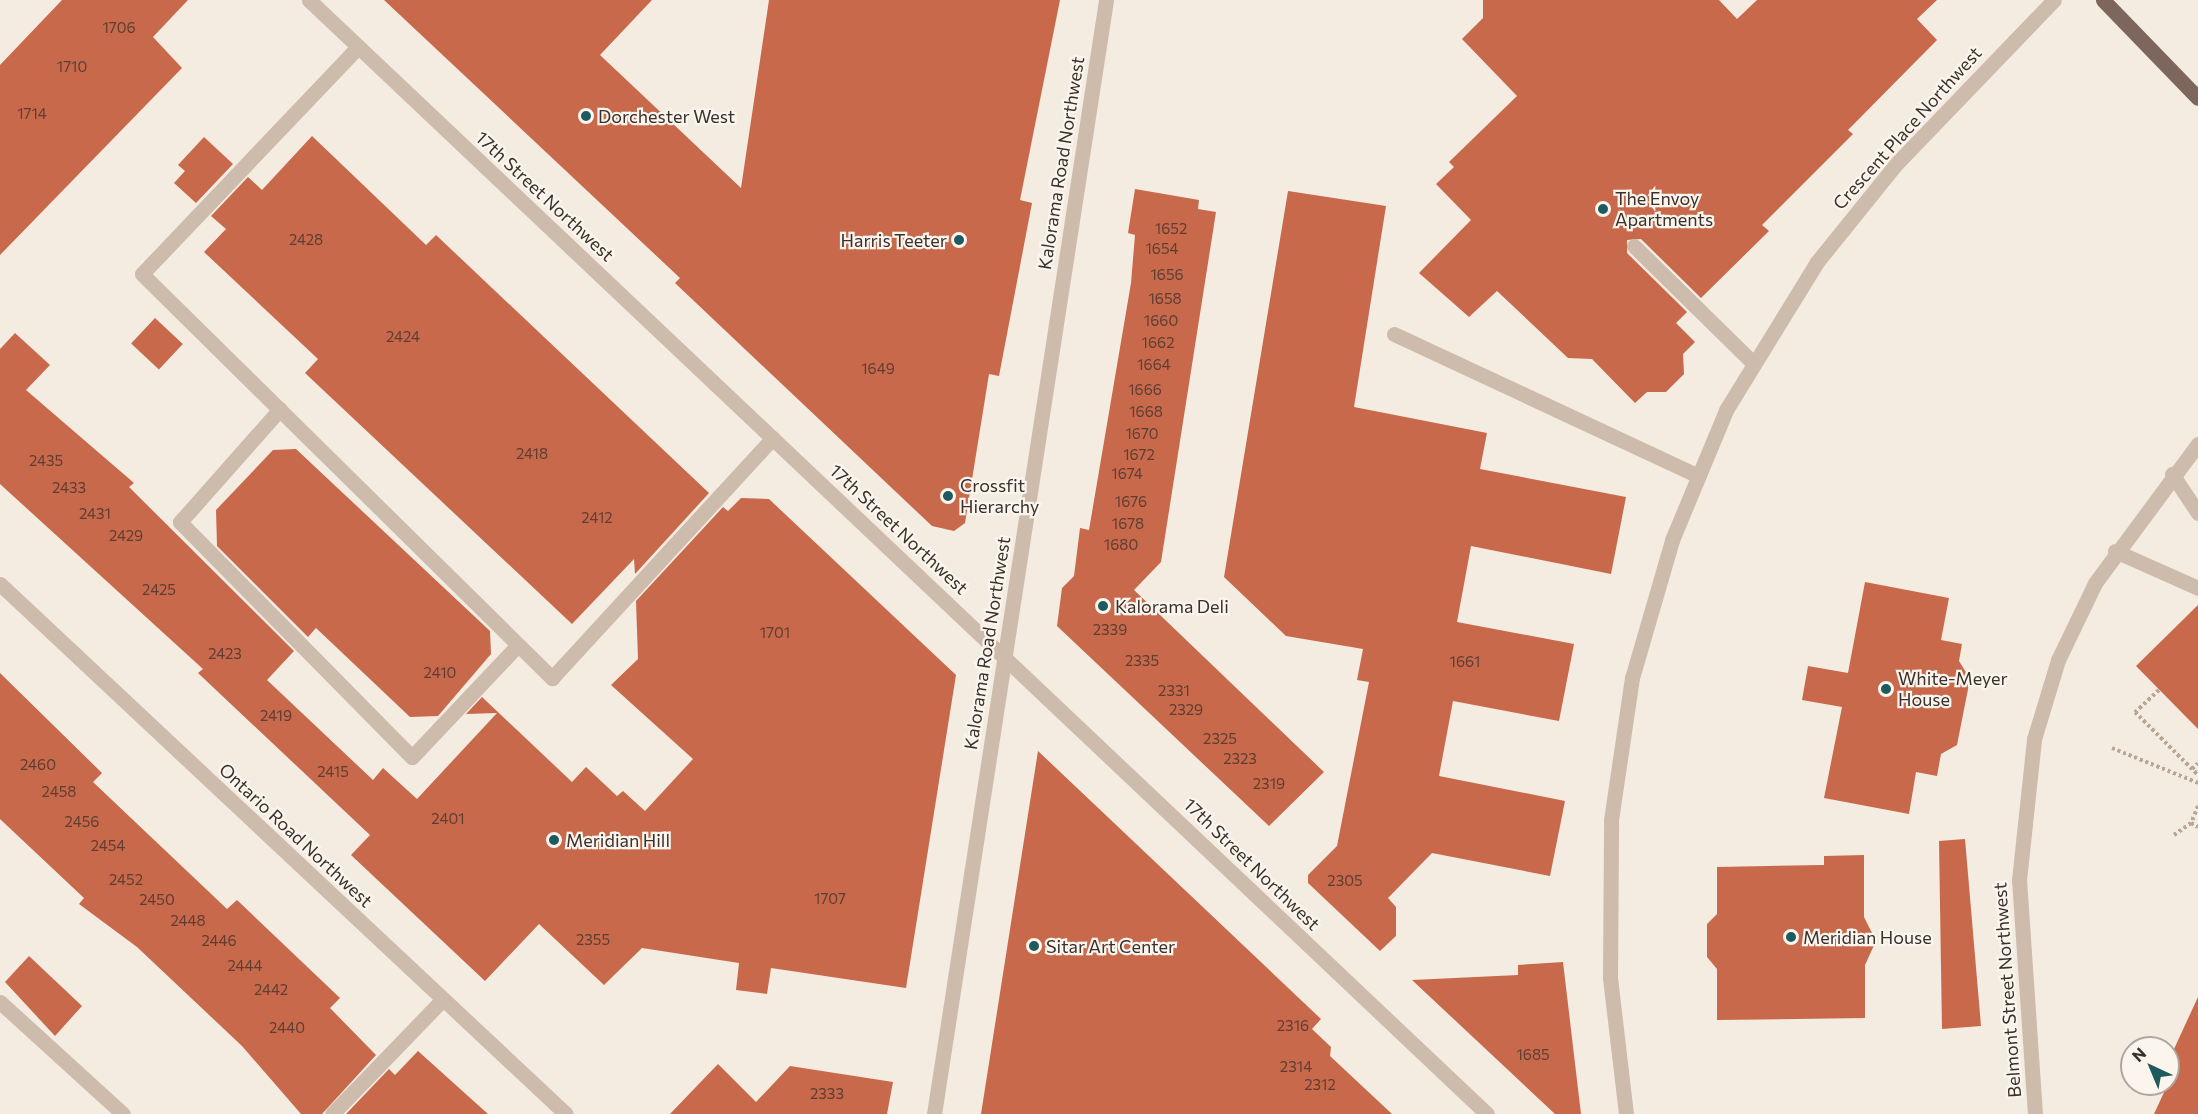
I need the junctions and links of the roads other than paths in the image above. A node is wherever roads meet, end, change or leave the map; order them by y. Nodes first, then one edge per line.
1 (309, 0) edge
2 (1106, 0) edge
3 (2054, 0) edge
4 (2103, 0) edge
5 (358, 46) junction
6 (2198, 99) edge
7 (1634, 246) dead end
8 (1394, 334) dead end
9 (1752, 362) junction
10 (280, 409) junction
11 (773, 438) junction
12 (2198, 444) edge
13 (2172, 474) junction
14 (1698, 476) junction
15 (2198, 513) edge
16 (2115, 551) junction
17 (0, 584) edge
18 (2198, 588) edge
19 (518, 645) junction
20 (1004, 654) junction
21 (443, 999) junction
22 (0, 1002) edge
23 (123, 1114) edge
24 (332, 1114) edge
25 (566, 1114) edge
26 (934, 1114) edge
27 (1487, 1114) edge
28 (1626, 1114) edge
29 (2035, 1114) edge

1 - 5 street, 17th Street Northwest
2 - 20 street, Kalorama Road Northwest
3 - 9 street, Crescent Place Northwest
4 - 6 main road
5 - 10 street
5 - 11 street, 17th Street Northwest
7 - 9 street
8 - 14 street
9 - 14 street, Crescent Place Northwest
10 - 19 street
10 - 19 street
11 - 19 street
11 - 20 street, 17th Street Northwest
12 - 13 street, Belmont Street Northwest
13 - 15 street
13 - 16 street, Belmont Street Northwest
14 - 28 street, Crescent Place Northwest
16 - 18 street
16 - 29 street, Belmont Street Northwest
17 - 21 street, Ontario Road Northwest
20 - 26 street, Kalorama Road Northwest
20 - 27 street, 17th Street Northwest
21 - 24 street
21 - 25 street, Ontario Road Northwest
22 - 23 street

